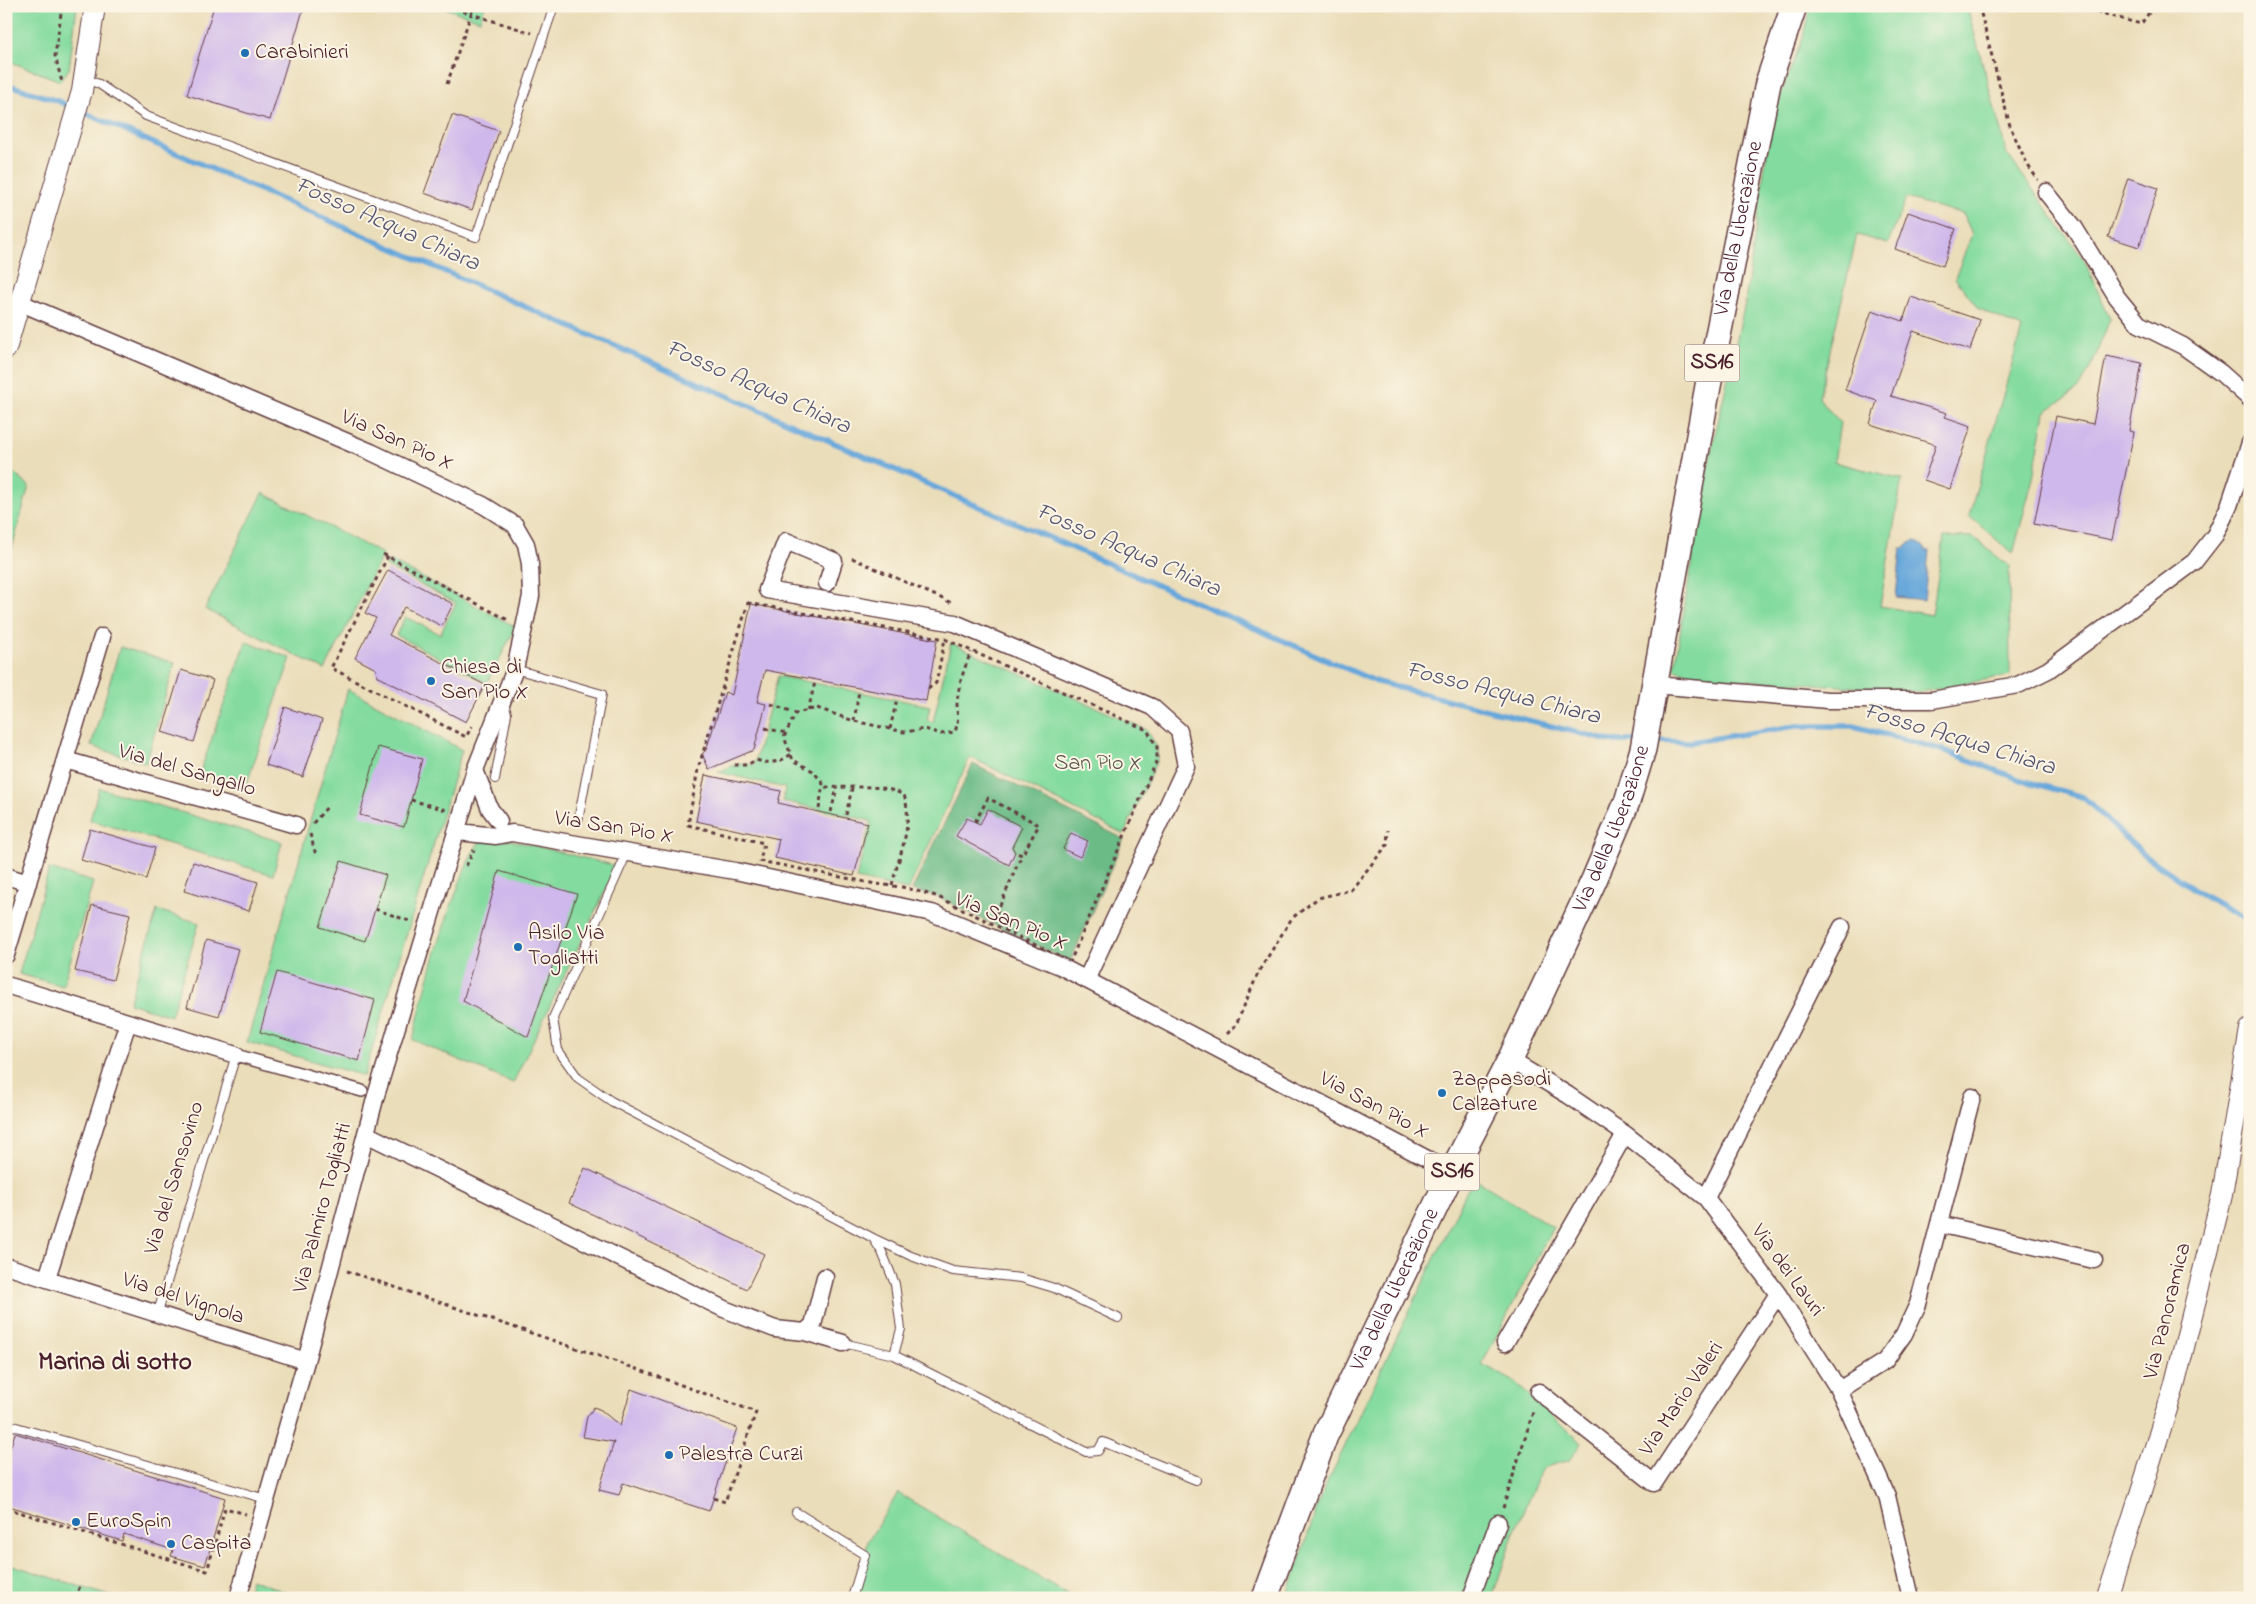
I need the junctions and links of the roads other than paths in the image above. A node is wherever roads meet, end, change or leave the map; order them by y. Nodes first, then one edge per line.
1 (95, 6) edge
2 (554, 6) edge
3 (1794, 6) edge
4 (76, 85) junction
5 (2046, 192) road end
6 (21, 303) junction
7 (6, 349) edge
8 (2250, 399) edge
9 (2250, 443) edge
10 (827, 583) dead end
11 (102, 637) dead end
12 (515, 669) junction
13 (1655, 685) junction
14 (503, 700) junction
15 (65, 760) junction
16 (475, 770) junction
17 (495, 779) dead end
18 (457, 810) junction
19 (499, 821) junction
20 (578, 821) dead end
21 (302, 827) road end
22 (458, 832) junction
23 (512, 833) junction
24 (627, 853) junction
25 (6, 876) edge
26 (28, 883) junction
27 (1842, 927) dead end
28 (6, 955) edge
29 (1086, 980) junction
30 (6, 985) edge
31 (128, 1022) junction
32 (2250, 1029) edge
33 (236, 1055) junction
34 (1510, 1060) junction
35 (362, 1091) dead end
36 (1972, 1097) dead end
37 (366, 1134) junction
38 (1625, 1134) junction
39 (1452, 1172) junction
40 (1706, 1198) junction
41 (1939, 1224) junction
42 (873, 1238) junction
43 (2094, 1260) dead end
44 (6, 1266) edge
45 (825, 1277) dead end
46 (47, 1278) junction
47 (1778, 1294) junction
48 (157, 1315) junction
49 (1118, 1318) dead end
50 (805, 1332) junction
51 (843, 1343) joint
52 (1505, 1343) dead end
53 (894, 1355) junction
54 (306, 1361) junction
55 (1839, 1390) junction
56 (1539, 1392) road end
57 (6, 1424) edge
58 (1196, 1480) dead end
59 (266, 1499) junction
60 (796, 1512) dead end
61 (1498, 1523) road end
62 (238, 1598) edge
63 (852, 1598) edge
64 (1265, 1598) edge
65 (1470, 1598) edge
66 (1911, 1598) edge
67 (2107, 1598) edge

1 - 4 street
2 - 4 lane
3 - 13 main road, Via della Liberazione / SS16
4 - 6 street
5 - 8 street
6 - 7 street
6 - 12 street, Via San Pio X
9 - 13 street
10 - 29 street
11 - 15 street
12 - 14 street, Via San Pio X
12 - 20 lane
13 - 34 main road, Via della Liberazione / SS16
14 - 16 street, Via San Pio X
14 - 17 lane
15 - 21 street, Via del Sangallo
15 - 26 street
16 - 18 street, Via San Pio X
16 - 19 street
18 - 19 street
18 - 22 street, Via San Pio X
19 - 23 street
22 - 23 street, Via San Pio X
22 - 37 street, Via Palmiro Togliatti
23 - 24 street, Via San Pio X
24 - 29 street, Via San Pio X
24 - 42 lane
25 - 26 street
26 - 28 street
27 - 40 street
29 - 39 street, Via San Pio X
30 - 31 street
31 - 33 street
31 - 46 street
32 - 67 street, Via Panoramica
33 - 35 street
33 - 48 lane, Via del Sansovino
34 - 38 street, Via dei Lauri
34 - 39 main road, Via della Liberazione / SS16
36 - 41 street
37 - 50 street
37 - 54 street, Via Palmiro Togliatti
38 - 40 street, Via dei Lauri
38 - 52 street
39 - 64 main road, Via della Liberazione / SS16
40 - 47 street, Via dei Lauri
41 - 43 street
41 - 55 street
42 - 49 lane
42 - 53 lane
44 - 46 street, Via del Vignola
45 - 50 street
46 - 48 street, Via del Vignola
47 - 55 street, Via dei Lauri
47 - 56 street, Via Mario Valeri
48 - 54 street, Via del Vignola
50 - 51 street
51 - 53 lane
53 - 58 lane
54 - 59 street, Via Palmiro Togliatti
55 - 66 street, Via dei Lauri
57 - 59 lane
59 - 62 street, Via Palmiro Togliatti
60 - 63 lane
61 - 65 street

